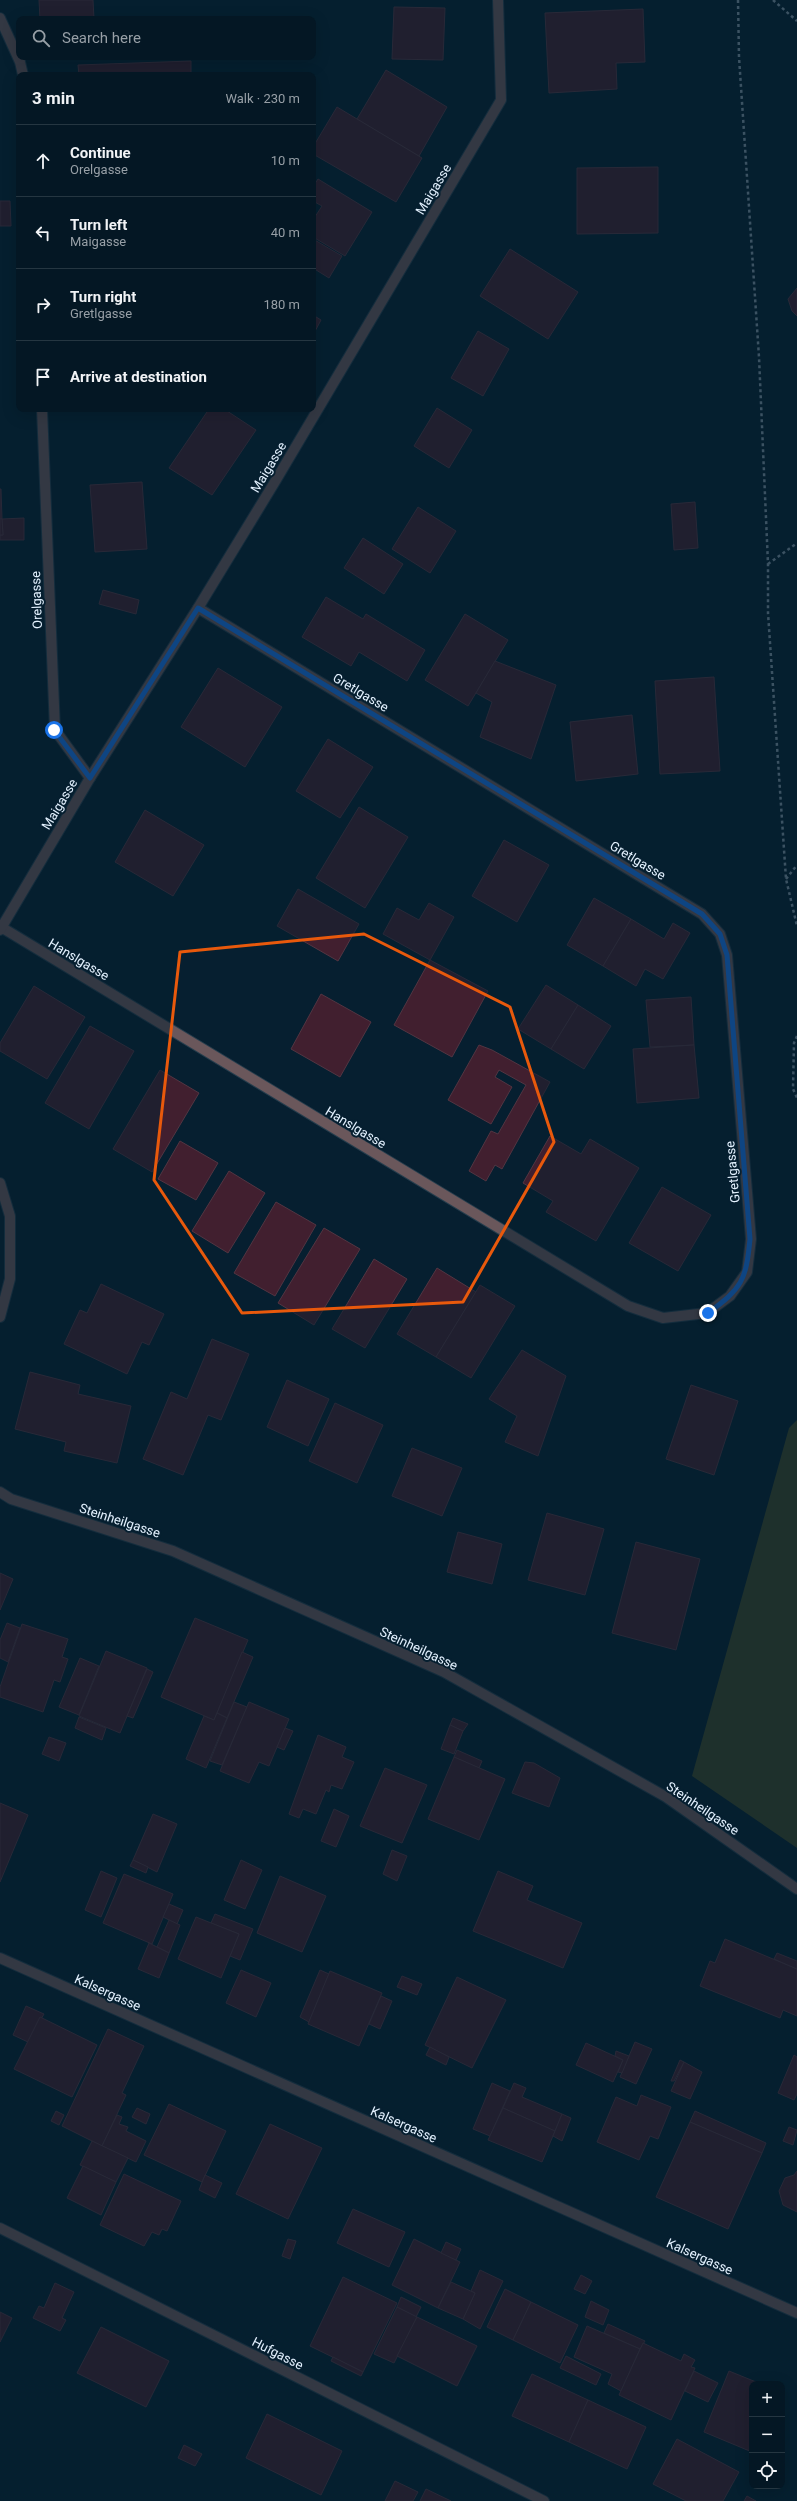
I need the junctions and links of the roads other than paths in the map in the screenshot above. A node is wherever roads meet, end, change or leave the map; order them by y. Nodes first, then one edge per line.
1 (498, 0) edge
2 (0, 18) edge
3 (16, 53) edge
4 (19, 60) edge
5 (22, 72) edge
6 (316, 410) edge
7 (42, 412) edge
8 (315, 412) edge
9 (198, 608) junction
10 (90, 778) junction
11 (1, 929) edge
12 (0, 1183) edge
13 (708, 1313) joint
14 (0, 1316) edge
15 (0, 1492) edge
16 (797, 1889) edge
17 (0, 1958) edge
18 (0, 2228) edge
19 (797, 2313) edge
20 (544, 2501) edge

1 - 6 street, Maigasse
2 - 3 street
4 - 5 street
7 - 10 street, Orelgasse
8 - 9 street, Maigasse
9 - 10 street, Maigasse
9 - 13 street, Gretlgasse
10 - 11 street, Maigasse
11 - 13 street, Hanslgasse
12 - 14 street
15 - 16 street, Steinheilgasse
17 - 19 street, Kalsergasse
18 - 20 street, Hufgasse

